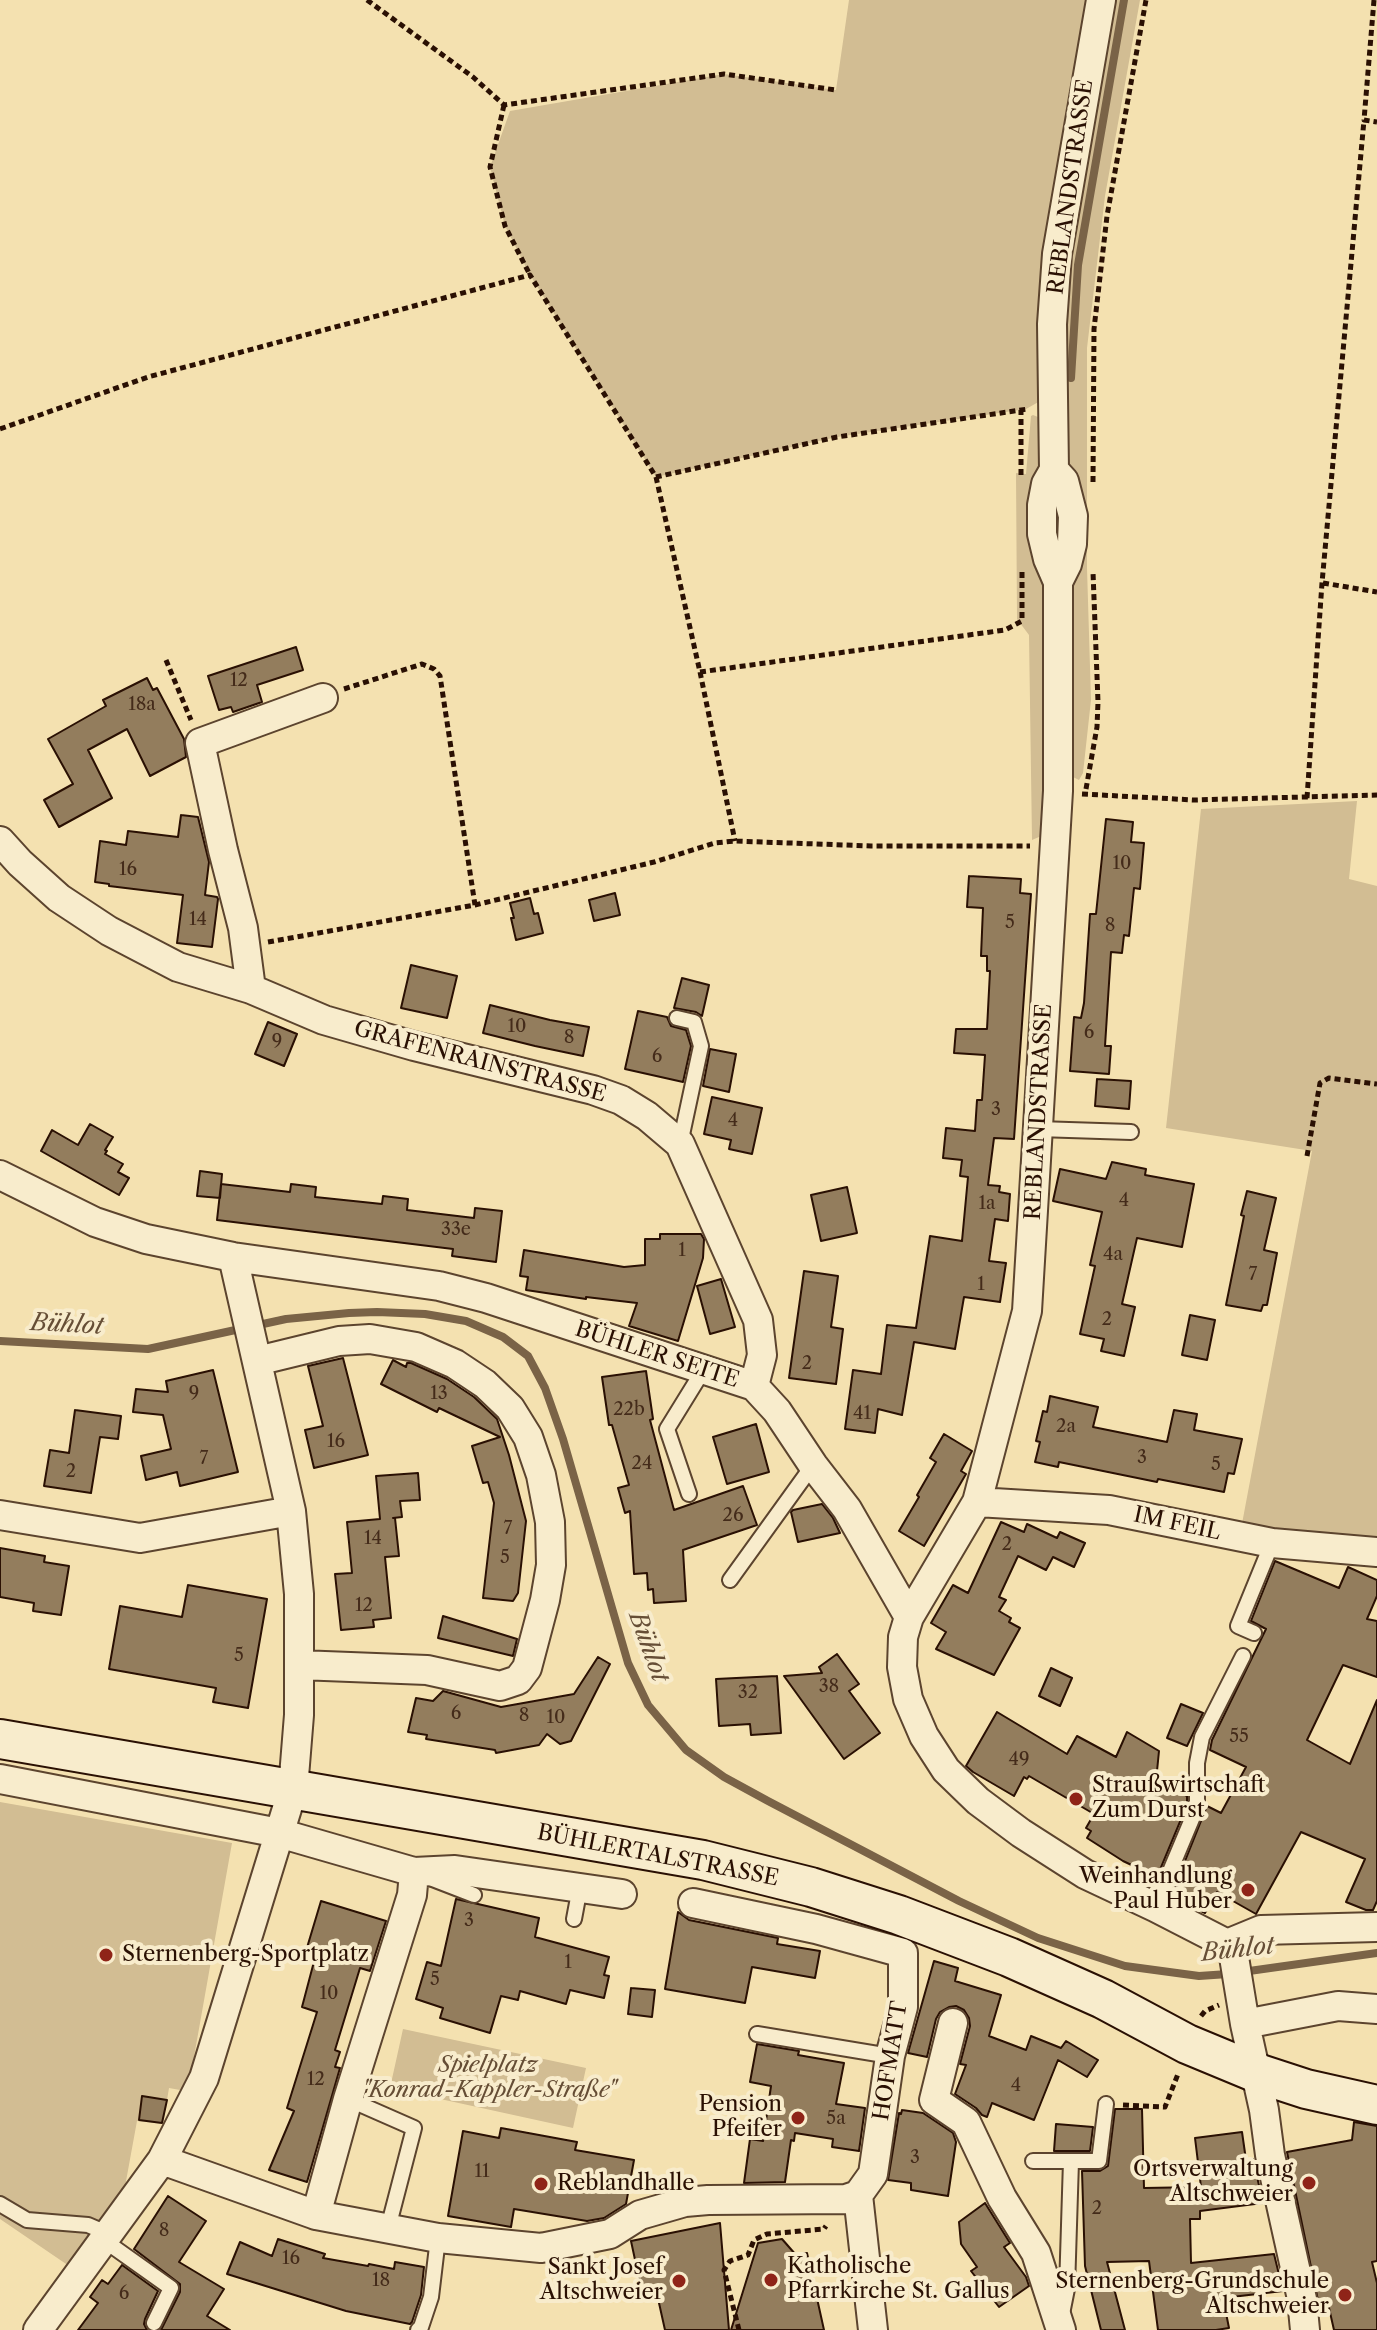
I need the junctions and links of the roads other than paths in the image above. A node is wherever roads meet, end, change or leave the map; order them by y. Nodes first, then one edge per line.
1 (1101, 0) edge
2 (323, 698) road end
3 (0, 841) edge
4 (251, 989) junction
5 (677, 1018) dead end
6 (1038, 1129) junction
7 (1131, 1132) dead end
8 (680, 1144) junction
9 (0, 1175) edge
10 (233, 1257) junction
11 (255, 1352) junction
12 (704, 1369) junction
13 (754, 1386) junction
14 (813, 1465) junction
15 (689, 1494) dead end
16 (977, 1502) junction
17 (291, 1511) junction
18 (0, 1515) edge
19 (1272, 1543) junction
20 (1377, 1552) edge
21 (730, 1580) dead end
22 (909, 1617) junction
23 (1254, 1633) dead end
24 (1243, 1656) dead end
25 (299, 1665) junction
26 (0, 1739) edge
27 (0, 1779) edge
28 (293, 1789) junction
29 (279, 1833) junction
30 (414, 1872) junction
31 (580, 1887) junction
32 (622, 1894) dead end
33 (474, 1895) dead end
34 (693, 1903) dead end
35 (1155, 1907) junction
36 (574, 1919) dead end
37 (1377, 1927) edge
38 (1230, 1951) junction
39 (1377, 2009) edge
40 (1243, 2012) junction
41 (953, 2023) dead end
42 (757, 2034) dead end
43 (890, 2056) junction
44 (1257, 2073) junction
45 (348, 2099) junction
46 (1106, 2104) dead end
47 (1377, 2105) edge
48 (162, 2160) junction
49 (1033, 2161) dead end
50 (1071, 2161) junction
51 (852, 2197) junction
52 (0, 2204) edge
53 (316, 2215) junction
54 (388, 2228) junction
55 (107, 2238) junction
56 (438, 2238) junction
57 (154, 2323) dead end
58 (1060, 2328) edge
59 (38, 2330) edge
60 (418, 2330) edge
61 (873, 2330) edge
62 (1305, 2330) edge

1 - 6 street, REBLANDSTRASSE
2 - 4 street
3 - 4 street, GRAFENRAINSTRASSE
4 - 8 street, GRAFENRAINSTRASSE
5 - 8 lane
6 - 7 lane
6 - 16 street, REBLANDSTRASSE
8 - 13 street, GRAFENRAINSTRASSE
9 - 10 street, BÜHLER SEITE
10 - 11 street
10 - 12 street, BÜHLER SEITE
11 - 17 street
11 - 25 street
12 - 13 street, BÜHLER SEITE
12 - 15 lane
13 - 14 street, BÜHLER SEITE
14 - 21 lane
14 - 22 street, BÜHLER SEITE
16 - 19 street, IM FEIL
16 - 22 street, REBLANDSTRASSE
17 - 18 street
17 - 25 street
19 - 20 street, IM FEIL
19 - 23 lane
22 - 35 street
24 - 35 lane
25 - 28 street
26 - 28 main road, BÜHLERTALSTRASSE
27 - 29 street
28 - 29 street
28 - 44 main road, BÜHLERTALSTRASSE
29 - 30 street
29 - 48 street
30 - 31 street
30 - 33 lane
30 - 45 street
31 - 32 street
31 - 36 lane
34 - 43 street, HOFMATT
35 - 38 street
37 - 38 street
38 - 40 street
39 - 40 street
40 - 44 street
41 - 58 street
42 - 43 lane
43 - 51 street, HOFMATT
44 - 47 main road, BÜHLERTALSTRASSE
44 - 62 street
45 - 53 street
45 - 54 lane
46 - 50 lane
48 - 53 street
48 - 55 street
49 - 50 lane
50 - 58 lane
51 - 56 street
51 - 61 street
52 - 55 lane
53 - 54 street
54 - 56 street
55 - 57 lane
55 - 59 street
56 - 60 lane

